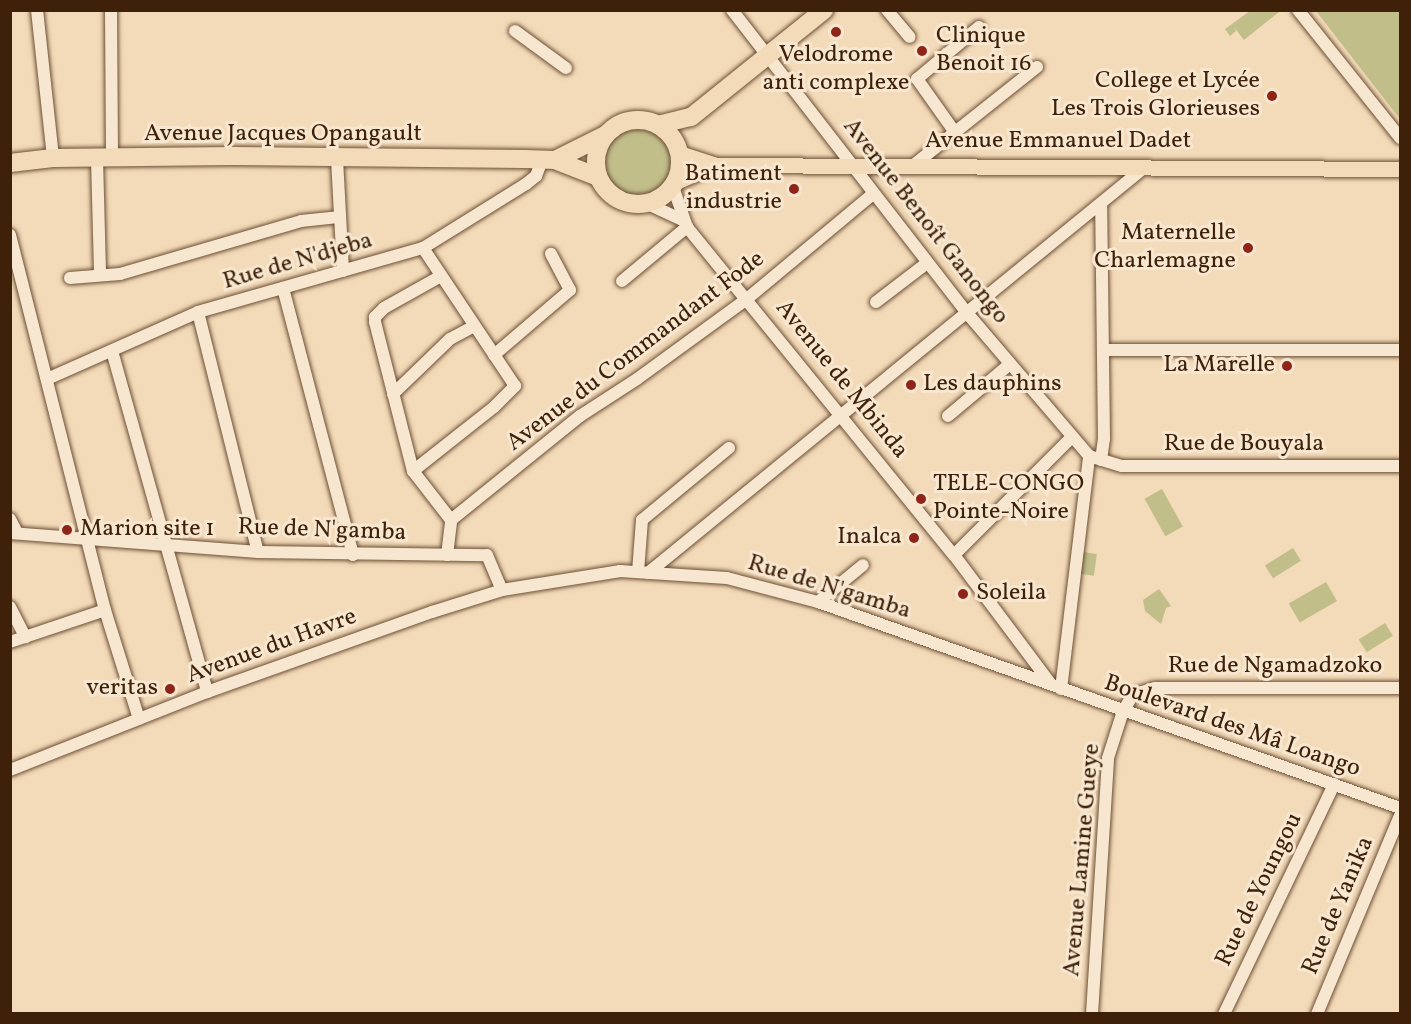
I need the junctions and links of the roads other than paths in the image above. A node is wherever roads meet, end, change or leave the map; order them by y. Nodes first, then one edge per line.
1 (37, 10) edge
2 (111, 10) edge
3 (732, 10) edge
4 (824, 10) edge
5 (887, 10) edge
6 (1298, 10) edge
7 (979, 27) dead end
8 (515, 31) dead end
9 (910, 37) dead end
10 (770, 55) junction
11 (1037, 67) dead end
12 (566, 68) dead end
13 (691, 117) junction
14 (658, 125) junction
15 (954, 131) junction
16 (605, 135) junction
17 (1401, 138) edge
18 (678, 150) junction
19 (53, 158) junction
20 (104, 158) junction
21 (337, 159) junction
22 (549, 160) junction
23 (10, 163) edge
24 (853, 163) junction
25 (915, 164) junction
26 (715, 165) junction
27 (1145, 167) junction
28 (1401, 169) edge
29 (598, 177) junction
30 (674, 184) junction
31 (873, 194) junction
32 (648, 204) junction
33 (1101, 205) junction
34 (338, 217) junction
35 (685, 224) junction
36 (10, 235) edge
37 (423, 248) junction
38 (550, 254) dead end
39 (927, 263) junction
40 (343, 271) junction
41 (100, 275) junction
42 (441, 276) junction
43 (70, 278) dead end
44 (622, 281) dead end
45 (283, 288) junction
46 (748, 298) junction
47 (876, 302) dead end
48 (198, 312) junction
49 (967, 313) junction
50 (474, 326) junction
51 (1103, 350) junction
52 (1401, 350) edge
53 (112, 351) junction
54 (494, 354) junction
55 (1010, 364) junction
56 (47, 379) junction
57 (393, 394) junction
58 (842, 414) junction
59 (948, 416) dead end
60 (1071, 438) junction
61 (729, 448) dead end
62 (1095, 458) junction
63 (1401, 466) edge
64 (413, 471) junction
65 (10, 519) edge
66 (451, 520) junction
67 (14, 533) edge
68 (88, 539) junction
69 (167, 546) junction
70 (258, 552) junction
71 (353, 555) junction
72 (447, 555) junction
73 (954, 555) junction
74 (863, 565) dead end
75 (643, 572) junction
76 (553, 580) joint
77 (502, 590) junction
78 (818, 602) junction
79 (10, 608) edge
80 (105, 610) junction
81 (25, 637) junction
82 (10, 642) edge
83 (1056, 686) junction
84 (1401, 688) edge
85 (207, 692) junction
86 (1123, 711) junction
87 (139, 719) junction
88 (10, 770) edge
89 (1334, 784) junction
90 (1401, 808) edge
91 (1401, 816) edge
92 (1092, 1014) edge
93 (1224, 1014) edge
94 (1317, 1014) edge

1 - 19 street
2 - 20 street
3 - 10 street, Avenue Benoît Ganongo
4 - 10 highway
5 - 9 street
6 - 17 street
7 - 15 street
8 - 12 street
10 - 13 highway
10 - 24 street, Avenue Benoît Ganongo
11 - 15 street
13 - 14 highway
13 - 18 highway
14 - 16 highway
14 - 18 highway
15 - 25 street
16 - 22 highway
16 - 29 highway
18 - 26 main road, Avenue Emmanuel Dadet
18 - 30 highway
19 - 20 highway, Avenue Jacques Opangault
19 - 23 highway, Avenue Jacques Opangault
20 - 21 highway, Avenue Jacques Opangault
20 - 41 street
21 - 22 highway, Avenue Jacques Opangault
21 - 34 street
22 - 29 highway
22 - 37 street, Rue de N'djeba
24 - 25 main road, Avenue Emmanuel Dadet
24 - 26 main road, Avenue Emmanuel Dadet
24 - 31 street, Avenue Benoît Ganongo
25 - 27 main road, Avenue Emmanuel Dadet
26 - 30 main road, Avenue Emmanuel Dadet
27 - 28 main road, Avenue Emmanuel Dadet
27 - 33 street
29 - 32 highway
30 - 32 highway
30 - 35 street, Avenue de Mbinda
31 - 39 street, Avenue Benoît Ganongo
31 - 46 street, Avenue du Commandant Fode
32 - 35 street, Avenue de Mbinda
33 - 49 street
33 - 51 street
34 - 40 street
34 - 41 street
35 - 44 street
35 - 46 street, Avenue de Mbinda
36 - 56 street
37 - 40 street, Rue de N'djeba
37 - 42 street
38 - 54 street
39 - 47 street
39 - 49 street, Avenue Benoît Ganongo
40 - 45 street, Rue de N'djeba
41 - 43 street
42 - 50 street
42 - 57 street
45 - 48 street, Rue de N'djeba
45 - 71 street
46 - 58 street, Avenue de Mbinda
46 - 66 street, Avenue du Commandant Fode
48 - 53 street, Rue de N'djeba
48 - 70 street
49 - 55 street, Avenue Benoît Ganongo
49 - 58 street
50 - 54 street
50 - 57 street
51 - 52 street
51 - 62 street
53 - 56 street, Rue de N'djeba
53 - 69 street
54 - 64 street
55 - 59 street
55 - 60 street, Avenue Benoît Ganongo
56 - 68 street
57 - 64 street
58 - 73 street, Avenue de Mbinda
58 - 75 street
60 - 62 street, Avenue Benoît Ganongo
60 - 73 street
61 - 75 street
62 - 63 street, Rue de Bouyala
62 - 83 street
64 - 66 street
65 - 67 street
66 - 72 street
67 - 68 street, Rue de N'gamba
68 - 69 street, Rue de N'gamba
68 - 80 street
69 - 70 street, Rue de N'gamba
69 - 85 street
70 - 71 street, Rue de N'gamba
71 - 72 street, Rue de N'gamba
72 - 77 street, Rue de N'gamba
73 - 83 street, Avenue de Mbinda
74 - 78 street
75 - 76 street, Rue de N'gamba
75 - 78 street, Rue de N'gamba
76 - 77 street, Avenue du Havre
77 - 85 street, Avenue du Havre
78 - 83 street, Rue de N'gamba
79 - 81 street
80 - 81 street
80 - 87 street
81 - 82 street
83 - 86 street, Boulevard des Mâ Loango
84 - 86 street, Rue de Ngamadzoko
85 - 87 street, Avenue du Havre
86 - 89 street, Boulevard des Mâ Loango
86 - 92 street, Avenue Lamine Gueye
87 - 88 street, Avenue du Havre
89 - 90 street, Boulevard des Mâ Loango
89 - 93 street, Rue de Youngou
91 - 94 street, Rue de Yanika

